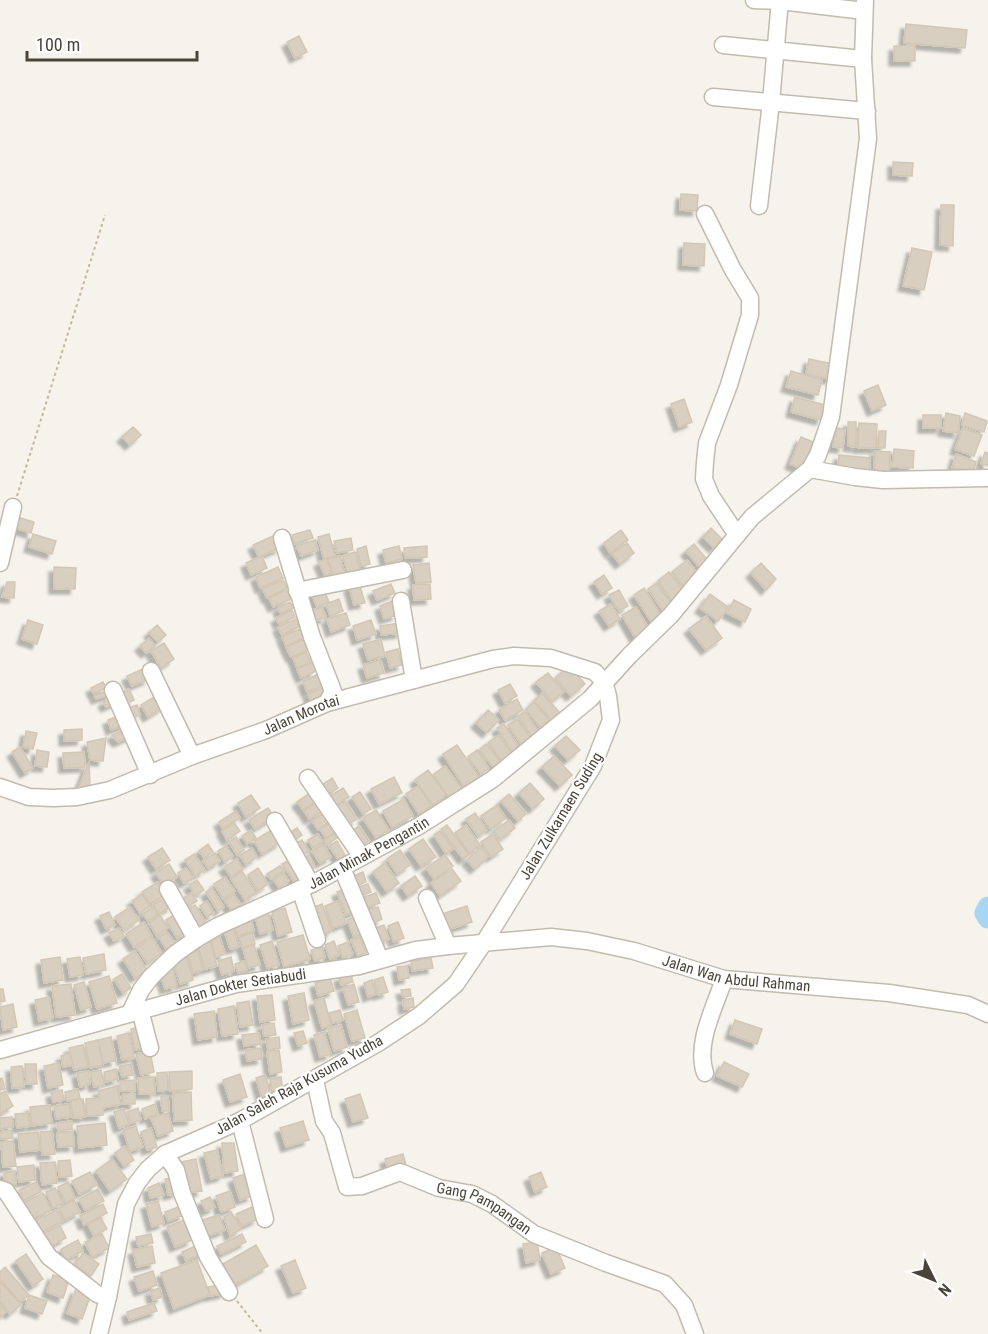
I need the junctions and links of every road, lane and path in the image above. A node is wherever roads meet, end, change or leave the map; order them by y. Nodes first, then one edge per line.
1 (754, 0) edge
2 (780, 1) edge
3 (865, 5) edge
4 (723, 45) dead end
5 (776, 50) junction
6 (863, 59) junction
7 (713, 97) dead end
8 (771, 102) junction
9 (867, 111) junction
10 (759, 206) dead end
11 (705, 214) dead end
12 (105, 215) dead end
13 (810, 469) junction
14 (988, 478) edge
15 (13, 507) joint
16 (737, 535) junction
17 (282, 538) dead end
18 (1, 557) edge
19 (403, 570) dead end
20 (297, 591) junction
21 (401, 601) dead end
22 (151, 671) dead end
23 (414, 680) junction
24 (604, 682) junction
25 (113, 690) dead end
26 (327, 704) junction
27 (192, 756) junction
28 (150, 775) junction
29 (308, 778) dead end
30 (0, 787) edge
31 (275, 821) dead end
32 (362, 857) junction
33 (342, 868) junction
34 (306, 886) junction
35 (168, 889) dead end
36 (428, 898) dead end
37 (196, 939) junction
38 (317, 939) dead end
39 (485, 941) junction
40 (448, 946) junction
41 (378, 952) dead end
42 (724, 979) junction
43 (135, 1011) junction
44 (988, 1014) edge
45 (150, 1048) dead end
46 (0, 1050) edge
47 (705, 1073) dead end
48 (315, 1080) junction
49 (240, 1121) junction
50 (165, 1154) junction
51 (0, 1189) edge
52 (265, 1220) dead end
53 (229, 1292) joint
54 (108, 1297) junction
55 (99, 1334) edge
56 (263, 1334) edge
57 (695, 1334) edge

1 - 2 street
2 - 3 street
2 - 5 street
3 - 6 street
4 - 5 street
5 - 6 street
5 - 8 street
6 - 9 street
7 - 8 street
8 - 9 street
8 - 10 street
9 - 13 street
11 - 16 street
12 - 15 path
13 - 14 street
13 - 16 street, Jalan Minak Pengantin
15 - 18 street
16 - 24 street, Jalan Minak Pengantin
17 - 20 street
19 - 20 street
20 - 26 street
21 - 23 street
22 - 27 street
23 - 24 street, Jalan Morotai
23 - 26 street, Jalan Morotai
24 - 32 street, Jalan Minak Pengantin
24 - 39 street, Jalan Zulkarnaen Suding
25 - 28 street
26 - 27 street, Jalan Morotai
27 - 28 street, Jalan Morotai
28 - 30 street, Jalan Morotai
29 - 32 street
31 - 34 street
32 - 33 street, Jalan Minak Pengantin
33 - 34 street, Jalan Minak Pengantin
33 - 41 street
34 - 37 street, Jalan Minak Pengantin
34 - 38 street
35 - 37 street
36 - 40 street
37 - 43 street, Jalan Minak Pengantin
39 - 40 street, Jalan Dokter Setiabudi
39 - 42 street, Jalan Wan Abdul Rahman
39 - 48 street, Jalan Saleh Raja Kusuma Yudha
40 - 43 street, Jalan Dokter Setiabudi
42 - 44 street, Jalan Wan Abdul Rahman
42 - 47 street
43 - 45 street
43 - 46 street, Jalan Dokter Setiabudi
48 - 49 street, Jalan Saleh Raja Kusuma Yudha
48 - 57 street, Gang Pampangan
49 - 50 street, Jalan Saleh Raja Kusuma Yudha
49 - 52 street
50 - 53 street
50 - 54 street, Jalan Saleh Raja Kusuma Yudha
51 - 54 street
53 - 56 path
54 - 55 street, Jalan Saleh Raja Kusuma Yudha

